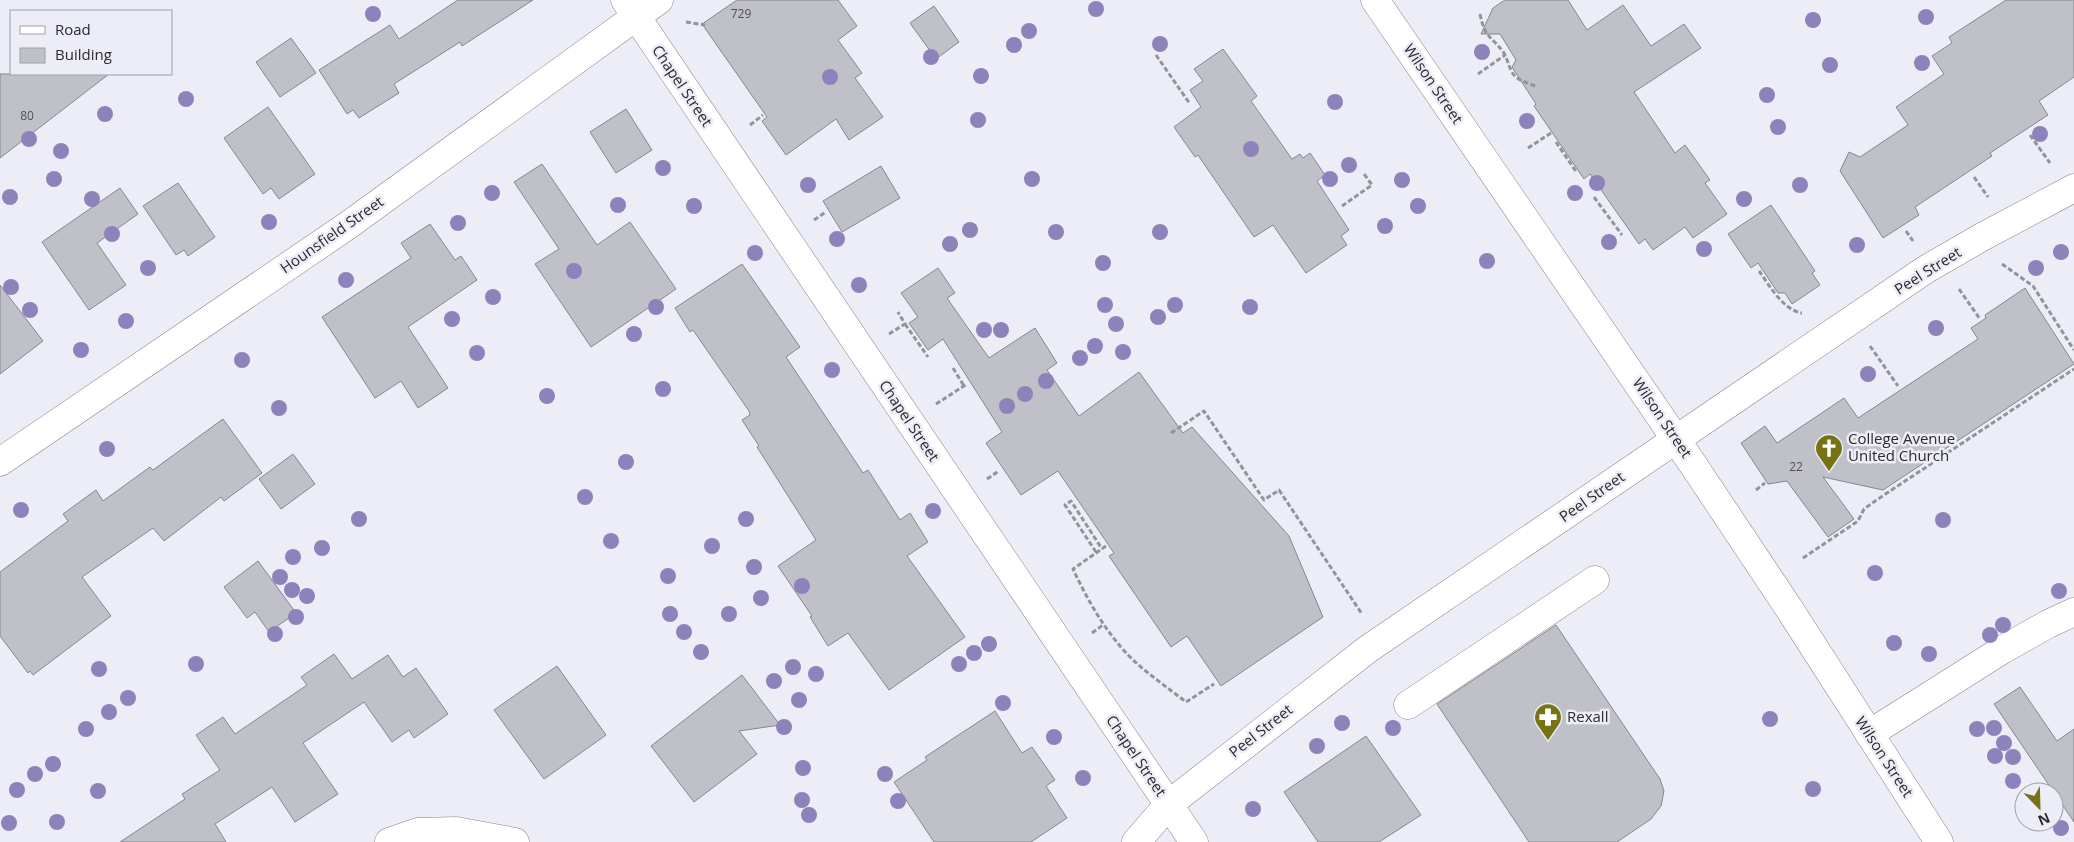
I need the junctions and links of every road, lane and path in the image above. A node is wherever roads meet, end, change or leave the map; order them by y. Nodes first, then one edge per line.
1 (659, 0) edge
2 (1375, 0) edge
3 (630, 9) edge
4 (1480, 14) dead end
5 (686, 22) dead end
6 (705, 25) dead end
7 (1505, 54) junction
8 (1156, 55) dead end
9 (1478, 74) dead end
10 (1535, 86) dead end
11 (1190, 104) dead end
12 (763, 115) dead end
13 (743, 130) dead end
14 (1551, 133) dead end
15 (2030, 135) dead end
16 (1556, 142) dead end
17 (1528, 148) dead end
18 (1577, 173) dead end
19 (1364, 174) dead end
20 (1974, 178) dead end
21 (2064, 179) edge
22 (1594, 197) dead end
23 (1991, 202) dead end
24 (1342, 206) dead end
25 (826, 212) dead end
26 (1617, 216) dead end
27 (812, 221) dead end
28 (1611, 221) junction
29 (1906, 231) dead end
30 (1622, 234) dead end
31 (1914, 243) dead end
32 (2002, 264) dead end
33 (1759, 271) dead end
34 (1958, 287) dead end
35 (898, 312) dead end
36 (1806, 314) dead end
37 (1980, 319) dead end
38 (905, 324) junction
39 (882, 338) dead end
40 (1868, 344) dead end
41 (2074, 350) edge
42 (928, 357) dead end
43 (953, 368) dead end
44 (2074, 369) edge
45 (1898, 386) dead end
46 (930, 408) dead end
47 (1171, 433) dead end
48 (1676, 440) junction
49 (0, 462) edge
50 (999, 471) dead end
51 (981, 483) dead end
52 (1765, 483) dead end
53 (1756, 490) dead end
54 (1096, 552) junction
55 (1803, 558) dead end
56 (1595, 580) dead end
57 (2074, 612) edge
58 (1363, 614) dead end
59 (1103, 624) junction
60 (1086, 637) dead end
61 (1214, 684) dead end
62 (1408, 705) dead end
63 (1869, 734) junction
64 (1169, 804) junction
65 (389, 842) edge
66 (515, 842) edge
67 (1136, 842) edge
68 (1194, 842) edge
69 (1939, 842) edge

1 - 3 street, Hounsfield Street
2 - 48 street, Wilson Street
3 - 49 street, Hounsfield Street
3 - 64 street, Chapel Street
4 - 7 path
5 - 6 path
7 - 9 path
7 - 10 path
8 - 11 path
12 - 13 path
14 - 17 path
15 - 21 path
16 - 18 path
19 - 24 path
20 - 23 path
21 - 48 street, Peel Street
22 - 28 path
25 - 27 path
26 - 28 path
28 - 30 path
29 - 31 path
32 - 41 path
33 - 36 path
34 - 37 path
35 - 38 path
38 - 39 path
38 - 42 path
40 - 45 path
43 - 46 path
44 - 55 path
47 - 58 path
48 - 63 street, Wilson Street
48 - 64 street, Peel Street
50 - 51 path
52 - 53 path
54 - 54 path
54 - 59 path
56 - 62 street
57 - 63 street
59 - 60 path
59 - 61 path
63 - 69 street, Wilson Street
64 - 67 street, Peel Street
64 - 68 street, Chapel Street
65 - 66 street

